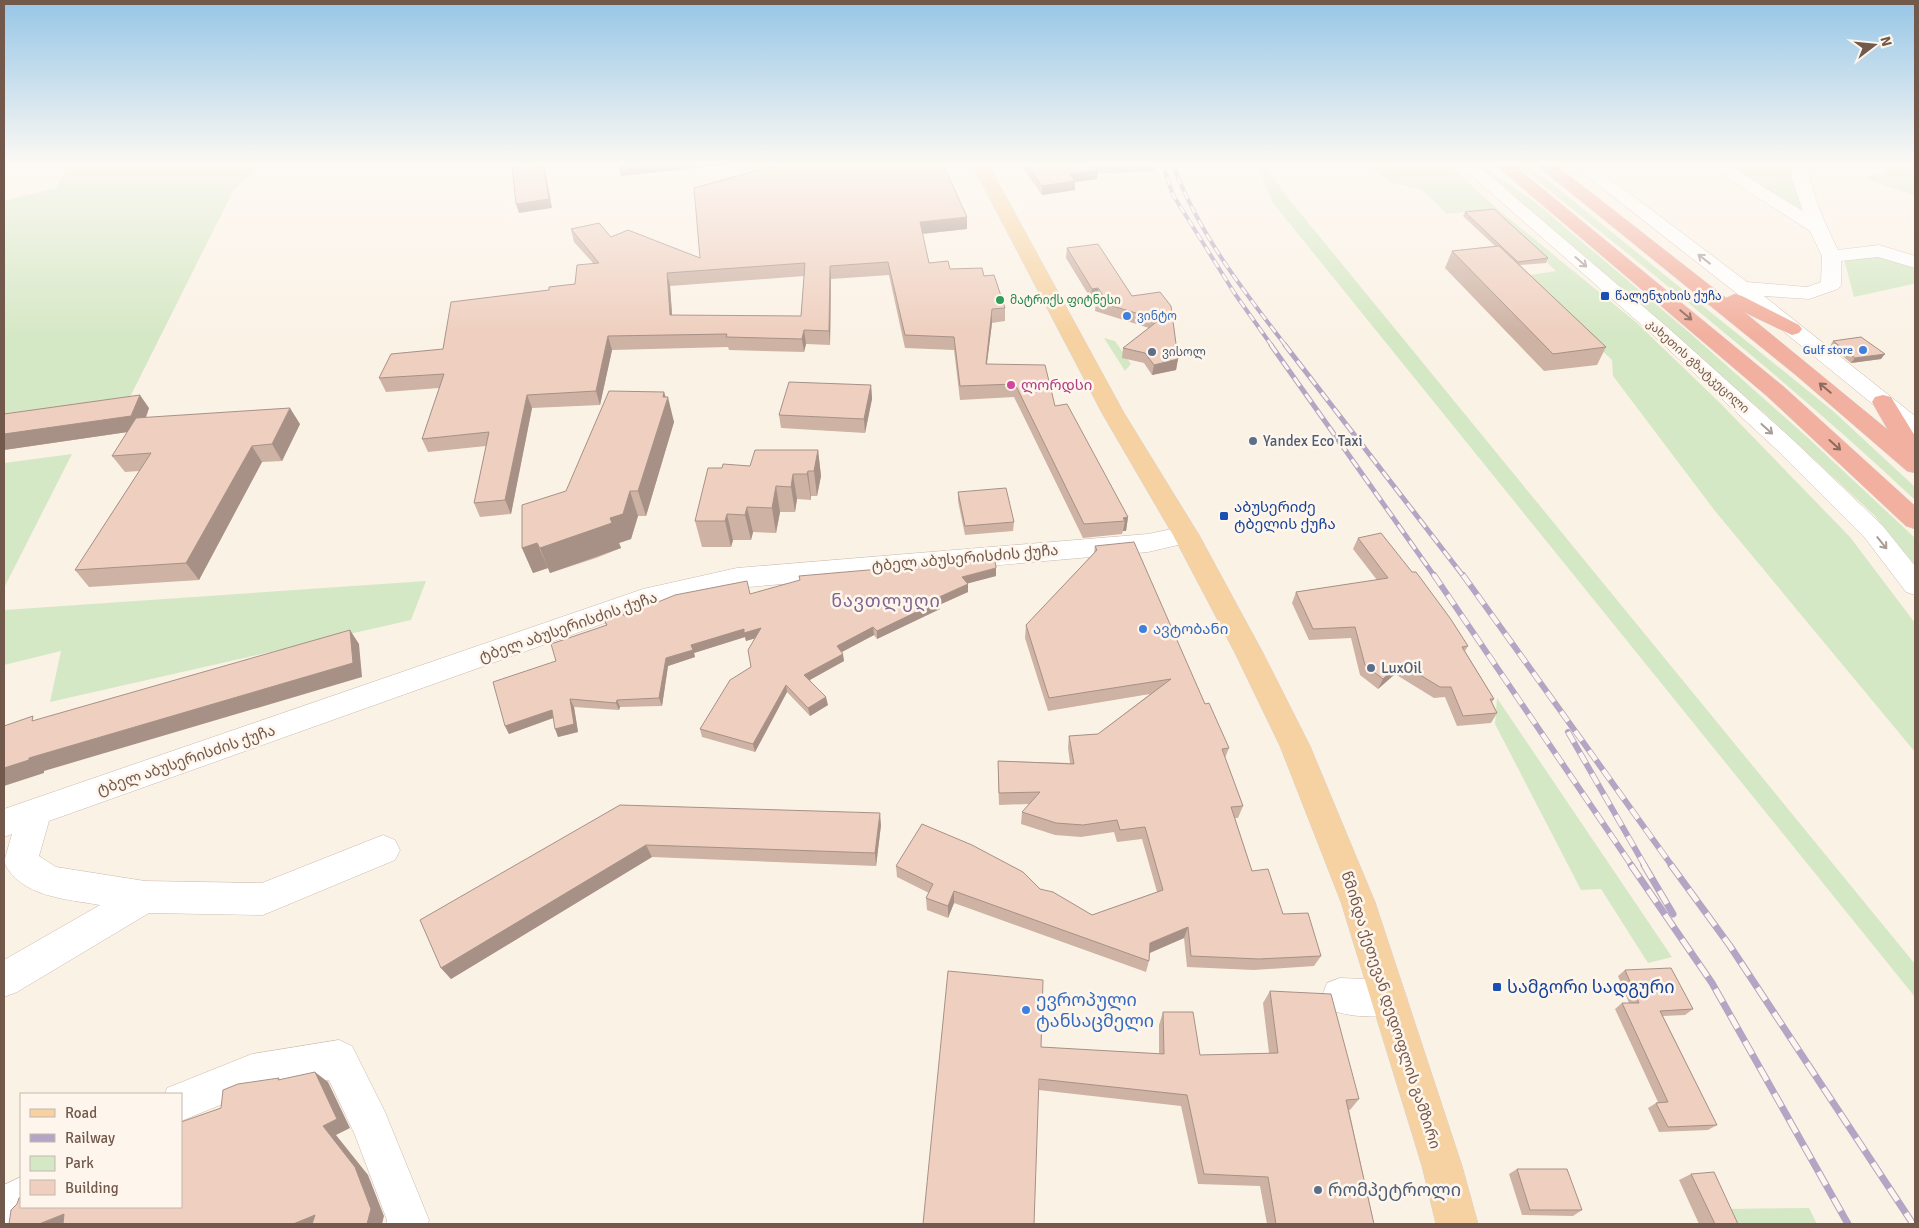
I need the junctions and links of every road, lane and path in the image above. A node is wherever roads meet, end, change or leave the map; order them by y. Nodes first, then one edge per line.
1 (1010, 219) edge
2 (1531, 219) edge
3 (1569, 219) edge
4 (1615, 219) edge
5 (1652, 219) edge
6 (1804, 219) edge
7 (1815, 219) edge
8 (1818, 228) junction
9 (1832, 256) junction
10 (1915, 262) edge
11 (1686, 275) junction
12 (1742, 288) junction
13 (1792, 329) junction
14 (1883, 402) junction
15 (1915, 427) edge
16 (1915, 454) edge
17 (1915, 465) edge
18 (1915, 520) edge
19 (1186, 535) junction
20 (1915, 585) edge
21 (35, 812) junction
22 (4, 823) edge
23 (383, 850) dead end
24 (145, 897) junction
25 (4, 980) edge
26 (1340, 996) dead end
27 (1389, 998) junction
28 (182, 1102) edge
29 (20, 1199) edge
30 (4, 1208) edge
31 (407, 1224) edge
32 (1457, 1224) edge

1 - 19 main road, წმინდა ქეთევან დედოფლის გამზირი
2 -> 20 street, კახეთის გზატკეცილი
3 -> 18 highway, კახეთის გზატკეცილი
4 - 11 highway
12 -> 5 street
6 - 8 street
7 - 8 street
8 - 9 street
9 - 10 street
9 - 12 street
11 - 13 highway
17 -> 11 highway
12 - 13 street
13 - 14 street
14 - 15 street
14 - 16 highway
19 - 21 street, ტბელ აბუსერისძის ქუჩა
19 - 27 main road, წმინდა ქეთევან დედოფლის გამზირი
21 - 22 street, ტბელ აბუსერისძის ქუჩა
21 - 24 street
23 - 24 street
24 - 25 street
26 - 27 street
27 - 32 main road, წმინდა ქეთევან დედოფლის გამზირი
28 - 31 street
29 - 30 street

